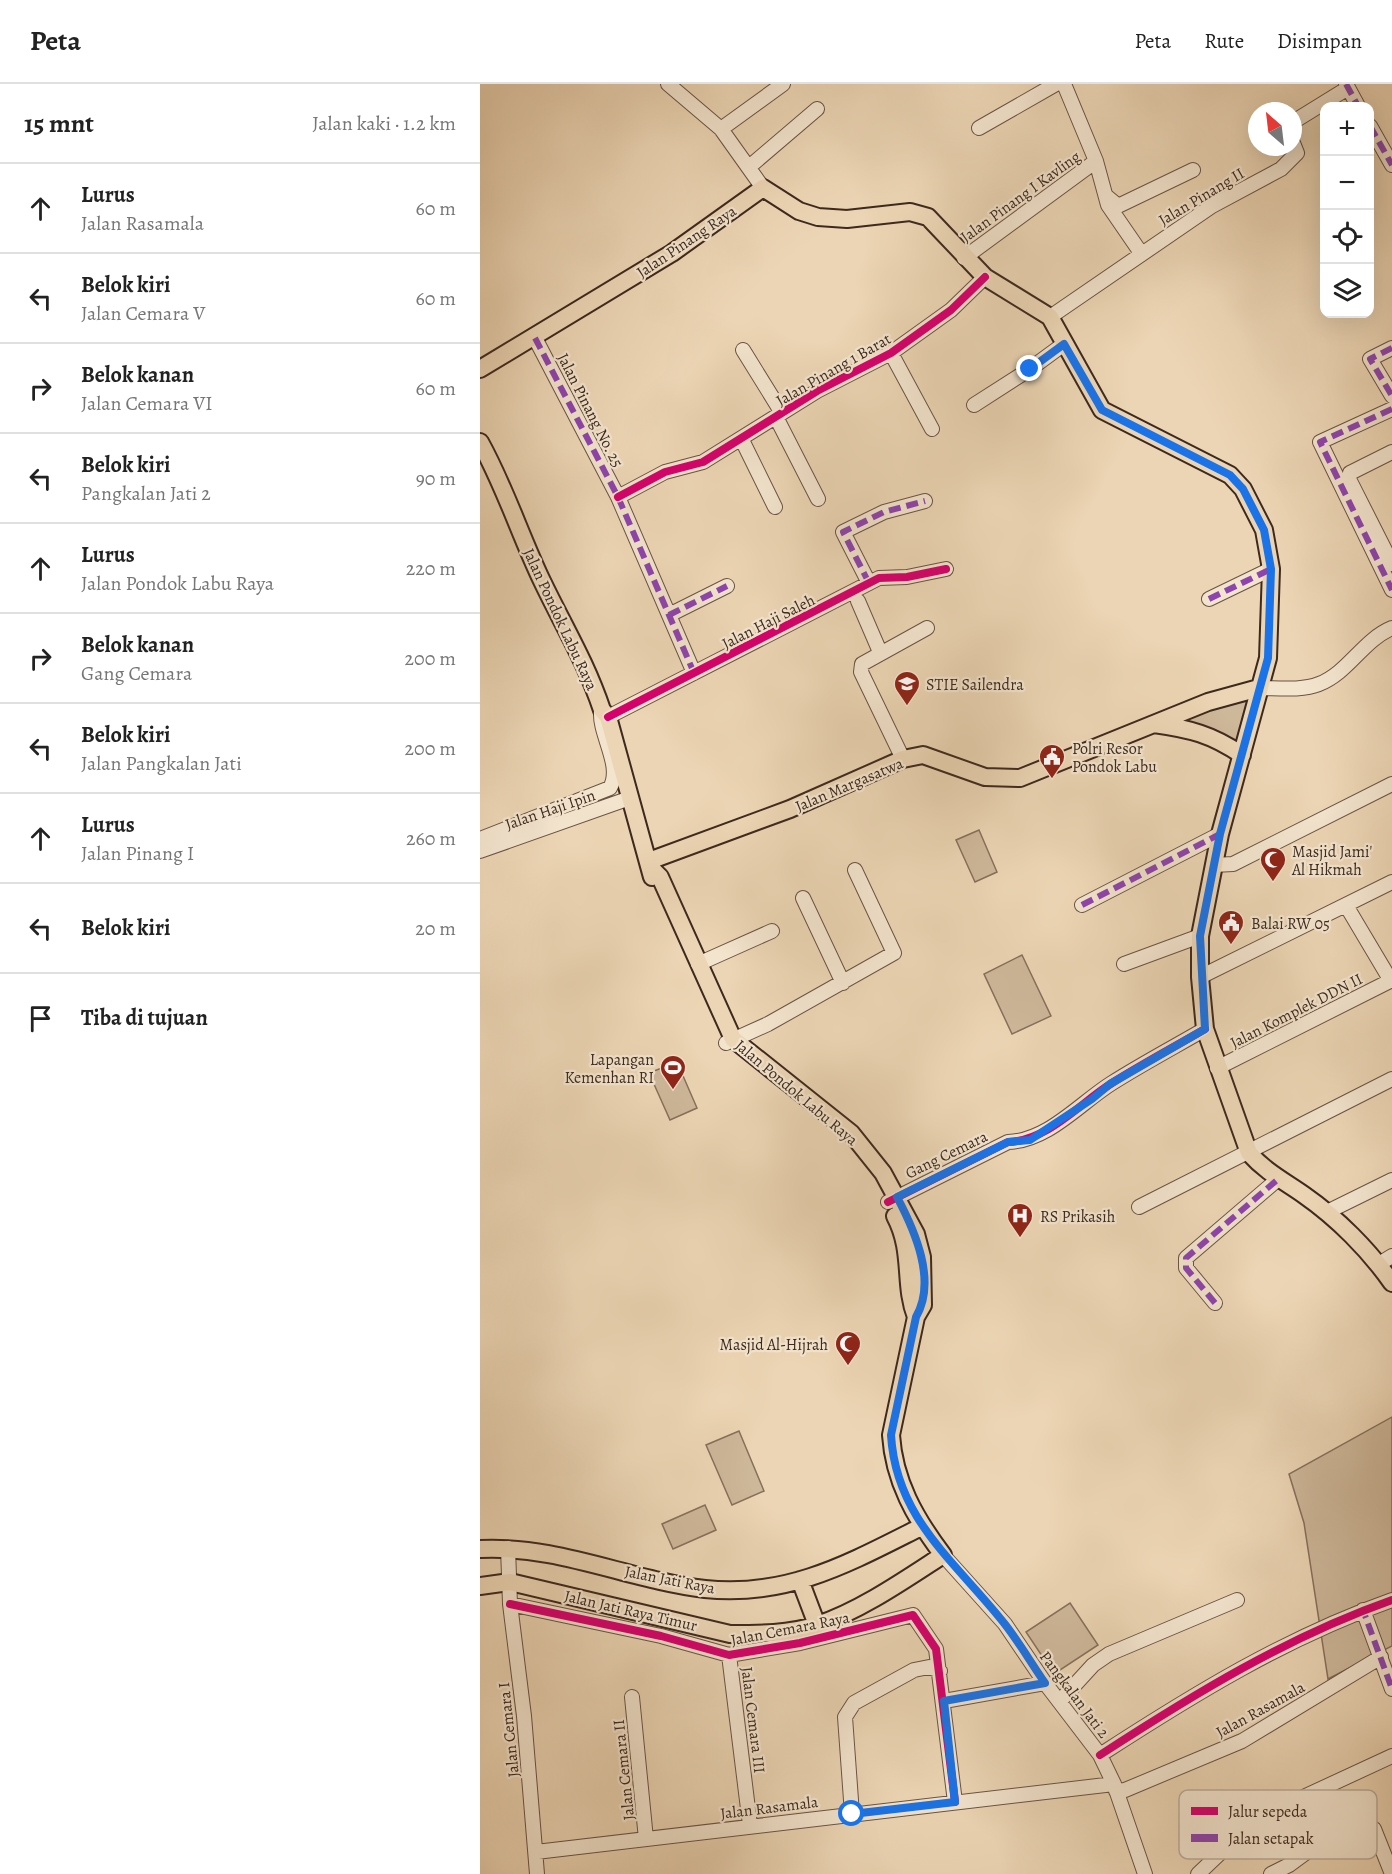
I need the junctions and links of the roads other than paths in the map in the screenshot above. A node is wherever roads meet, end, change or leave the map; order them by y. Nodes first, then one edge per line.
1 (668, 84) edge
2 (783, 84) edge
3 (1056, 84) edge
4 (1064, 84) edge
5 (1347, 86) edge
6 (1356, 102) edge
7 (817, 108) dead end
8 (1302, 116) edge
9 (979, 128) dead end
10 (721, 129) junction
11 (1374, 131) edge
12 (1388, 148) edge
13 (1294, 156) edge
14 (1096, 161) junction
15 (1392, 165) edge
16 (749, 167) junction
17 (1193, 170) dead end
18 (763, 188) junction
19 (1106, 196) junction
20 (1141, 253) junction
21 (964, 258) junction
22 (985, 277) junction
23 (1050, 317) junction
24 (535, 338) junction
25 (1064, 344) junction
26 (1392, 348) edge
27 (743, 350) dead end
28 (891, 353) junction
29 (480, 369) edge
30 (1392, 396) edge
31 (974, 405) dead end
32 (1392, 409) edge
33 (779, 415) junction
34 (932, 429) dead end
35 (742, 440) junction
36 (480, 442) edge
37 (1392, 452) edge
38 (618, 497) junction
39 (818, 499) dead end
40 (925, 501) dead end
41 (775, 507) dead end
42 (1386, 539) edge
43 (1392, 564) edge
44 (946, 569) dead end
45 (1271, 569) junction
46 (869, 583) junction
47 (727, 586) dead end
48 (1392, 590) edge
49 (1209, 599) dead end
50 (858, 601) dead end
51 (669, 615) junction
52 (927, 628) dead end
53 (1392, 628) edge
54 (880, 652) junction
55 (694, 673) junction
56 (1259, 688) junction
57 (605, 713) junction
58 (1152, 724) junction
59 (1242, 755) junction
60 (903, 759) junction
61 (1392, 784) edge
62 (630, 798) junction
63 (541, 823) junction
64 (1220, 834) junction
65 (480, 839) edge
66 (480, 851) edge
67 (1216, 866) junction
68 (855, 870) dead end
69 (657, 879) junction
70 (1392, 882) edge
71 (803, 898) dead end
72 (1082, 905) dead end
73 (1347, 907) junction
74 (772, 931) dead end
75 (1200, 936) junction
76 (1124, 964) dead end
77 (698, 971) junction
78 (1204, 975) junction
79 (1391, 981) edge
80 (843, 983) junction
81 (1205, 1029) junction
82 (729, 1041) junction
83 (1227, 1063) junction
84 (1392, 1080) edge
85 (1253, 1151) junction
86 (1277, 1180) junction
87 (1392, 1180) edge
88 (892, 1200) junction
89 (1139, 1207) dead end
90 (1327, 1212) junction
91 (1385, 1260) edge
92 (1392, 1283) edge
93 (1215, 1303) dead end
94 (921, 1527) junction
95 (508, 1548) junction
96 (480, 1550) edge
97 (943, 1554) junction
98 (800, 1580) junction
99 (510, 1582) junction
100 (480, 1586) edge
101 (1237, 1599) dead end
102 (1392, 1600) edge
103 (510, 1604) junction
104 (1363, 1610) junction
105 (817, 1625) junction
106 (729, 1655) junction
107 (1381, 1657) junction
108 (940, 1671) junction
109 (1045, 1683) junction
110 (1392, 1689) edge
111 (632, 1697) dead end
112 (944, 1701) junction
113 (1060, 1701) junction
114 (1100, 1755) junction
115 (1392, 1756) edge
116 (1115, 1788) junction
117 (1319, 1790) edge
118 (955, 1802) junction
119 (852, 1814) junction
120 (750, 1825) junction
121 (1377, 1836) edge
122 (646, 1839) junction
123 (536, 1852) junction
124 (1214, 1859) edge
125 (1297, 1859) edge
126 (537, 1874) edge
127 (1145, 1874) edge
128 (1198, 1874) edge
129 (1271, 1874) edge
130 (1392, 1874) edge

1 - 10 street
2 - 10 street
3 - 9 street
4 - 14 street
5 - 6 street
5 - 8 street
7 - 16 street
10 - 16 street
11 - 12 street
12 - 15 street
13 - 20 street, Jalan Pinang II
14 - 19 street
14 - 21 street, Jalan Pinang I Kavling
16 - 18 street
17 - 19 street
18 - 21 main road
18 - 24 main road, Jalan Pinang Raya
19 - 20 street
20 - 23 street, Jalan Pinang II
21 - 22 main road
22 - 23 main road
22 - 28 street, Jalan Pinang 1 Barat
23 - 25 main road
24 - 29 main road, Jalan Pinang Raya
24 - 38 street, Jalan Pinang No. 25
25 - 31 street
25 - 45 main road
26 - 30 street
27 - 33 street
28 - 33 street, Jalan Pinang 1 Barat
28 - 34 street
32 - 48 street
33 - 35 street, Jalan Pinang 1 Barat
33 - 39 street
35 - 38 street, Jalan Pinang 1 Barat
35 - 41 street
36 - 57 main road, Jalan Pondok Labu Raya
37 - 42 street
38 - 51 street, Jalan Pinang No. 25
40 - 46 street
42 - 43 street
44 - 46 street, Jalan Haji Saleh
45 - 49 street
45 - 56 main road
46 - 55 street, Jalan Haji Saleh
47 - 51 street
50 - 54 street
51 - 55 street, Jalan Pinang No. 25
52 - 54 street
53 - 56 street, Jalan Margasatwa
54 - 60 street
55 - 57 street, Jalan Haji Saleh
56 - 58 main road, Jalan Margasatwa
56 - 59 main road
57 - 62 main road, Jalan Pondok Labu Raya
57 - 63 street, Jalan Haji Ipin
58 - 59 main road
58 - 60 main road, Jalan Margasatwa
59 - 64 main road
60 - 69 main road, Jalan Margasatwa
61 - 67 street
62 - 63 street, Jalan Haji Ipin
62 - 69 main road, Jalan Pondok Labu Raya
63 - 65 street, Jalan Haji Ipin
63 - 66 street, Jalan Haji Ipin
64 - 67 main road
64 - 72 street
67 - 75 main road
68 - 80 street
69 - 77 main road, Jalan Pondok Labu Raya
70 - 73 street
71 - 80 street
73 - 78 street
73 - 79 street, Jalan Komplek DDN II
74 - 77 street
75 - 76 street
75 - 78 main road
77 - 82 main road, Jalan Pondok Labu Raya
78 - 81 main road
79 - 83 street, Jalan Komplek DDN II
80 - 82 street
81 - 83 main road
81 - 88 street, Gang Cemara
82 - 88 main road, Jalan Pondok Labu Raya
83 - 85 main road
84 - 85 street
85 - 86 main road
85 - 89 street
86 - 90 main road
86 - 93 street
87 - 90 street
88 - 94 main road, Jalan Pondok Labu Raya
90 - 91 main road
91 - 92 main road
94 - 97 main road, Jalan Pondok Labu Raya
94 - 98 main road, Jalan Jati Raya
95 - 96 main road, Jalan Jati Raya
95 - 98 main road, Jalan Jati Raya
95 - 99 street
97 - 105 main road, Jalan Jati Raya Timur
97 - 109 street, Pangkalan Jati 2
98 - 105 main road
99 - 100 main road, Jalan Jati Raya Timur
99 - 103 street
99 - 105 main road, Jalan Jati Raya Timur
101 - 113 street
102 - 104 street
103 - 106 street, Jalan Cemara Raya
103 - 123 street, Jalan Cemara I
104 - 107 street
104 - 114 street
106 - 108 street, Jalan Cemara Raya
106 - 120 street, Jalan Cemara III
107 - 110 street
107 - 116 street, Jalan Rasamala
108 - 112 street, Jalan Cemara Raya
108 - 119 street
109 - 112 street
109 - 113 street, Pangkalan Jati 2
111 - 122 street, Jalan Cemara II
112 - 118 street, Jalan Cemara Raya
113 - 114 street, Pangkalan Jati 2
114 - 116 street, Pangkalan Jati 2
115 - 117 street
116 - 118 street, Jalan Rasamala
116 - 127 street, Pangkalan Jati 2
118 - 119 street, Jalan Rasamala
119 - 120 street, Jalan Rasamala
120 - 122 street, Jalan Rasamala
121 - 130 street
122 - 123 street, Jalan Rasamala
123 - 126 street, Jalan Cemara I
124 - 128 street
125 - 129 street

